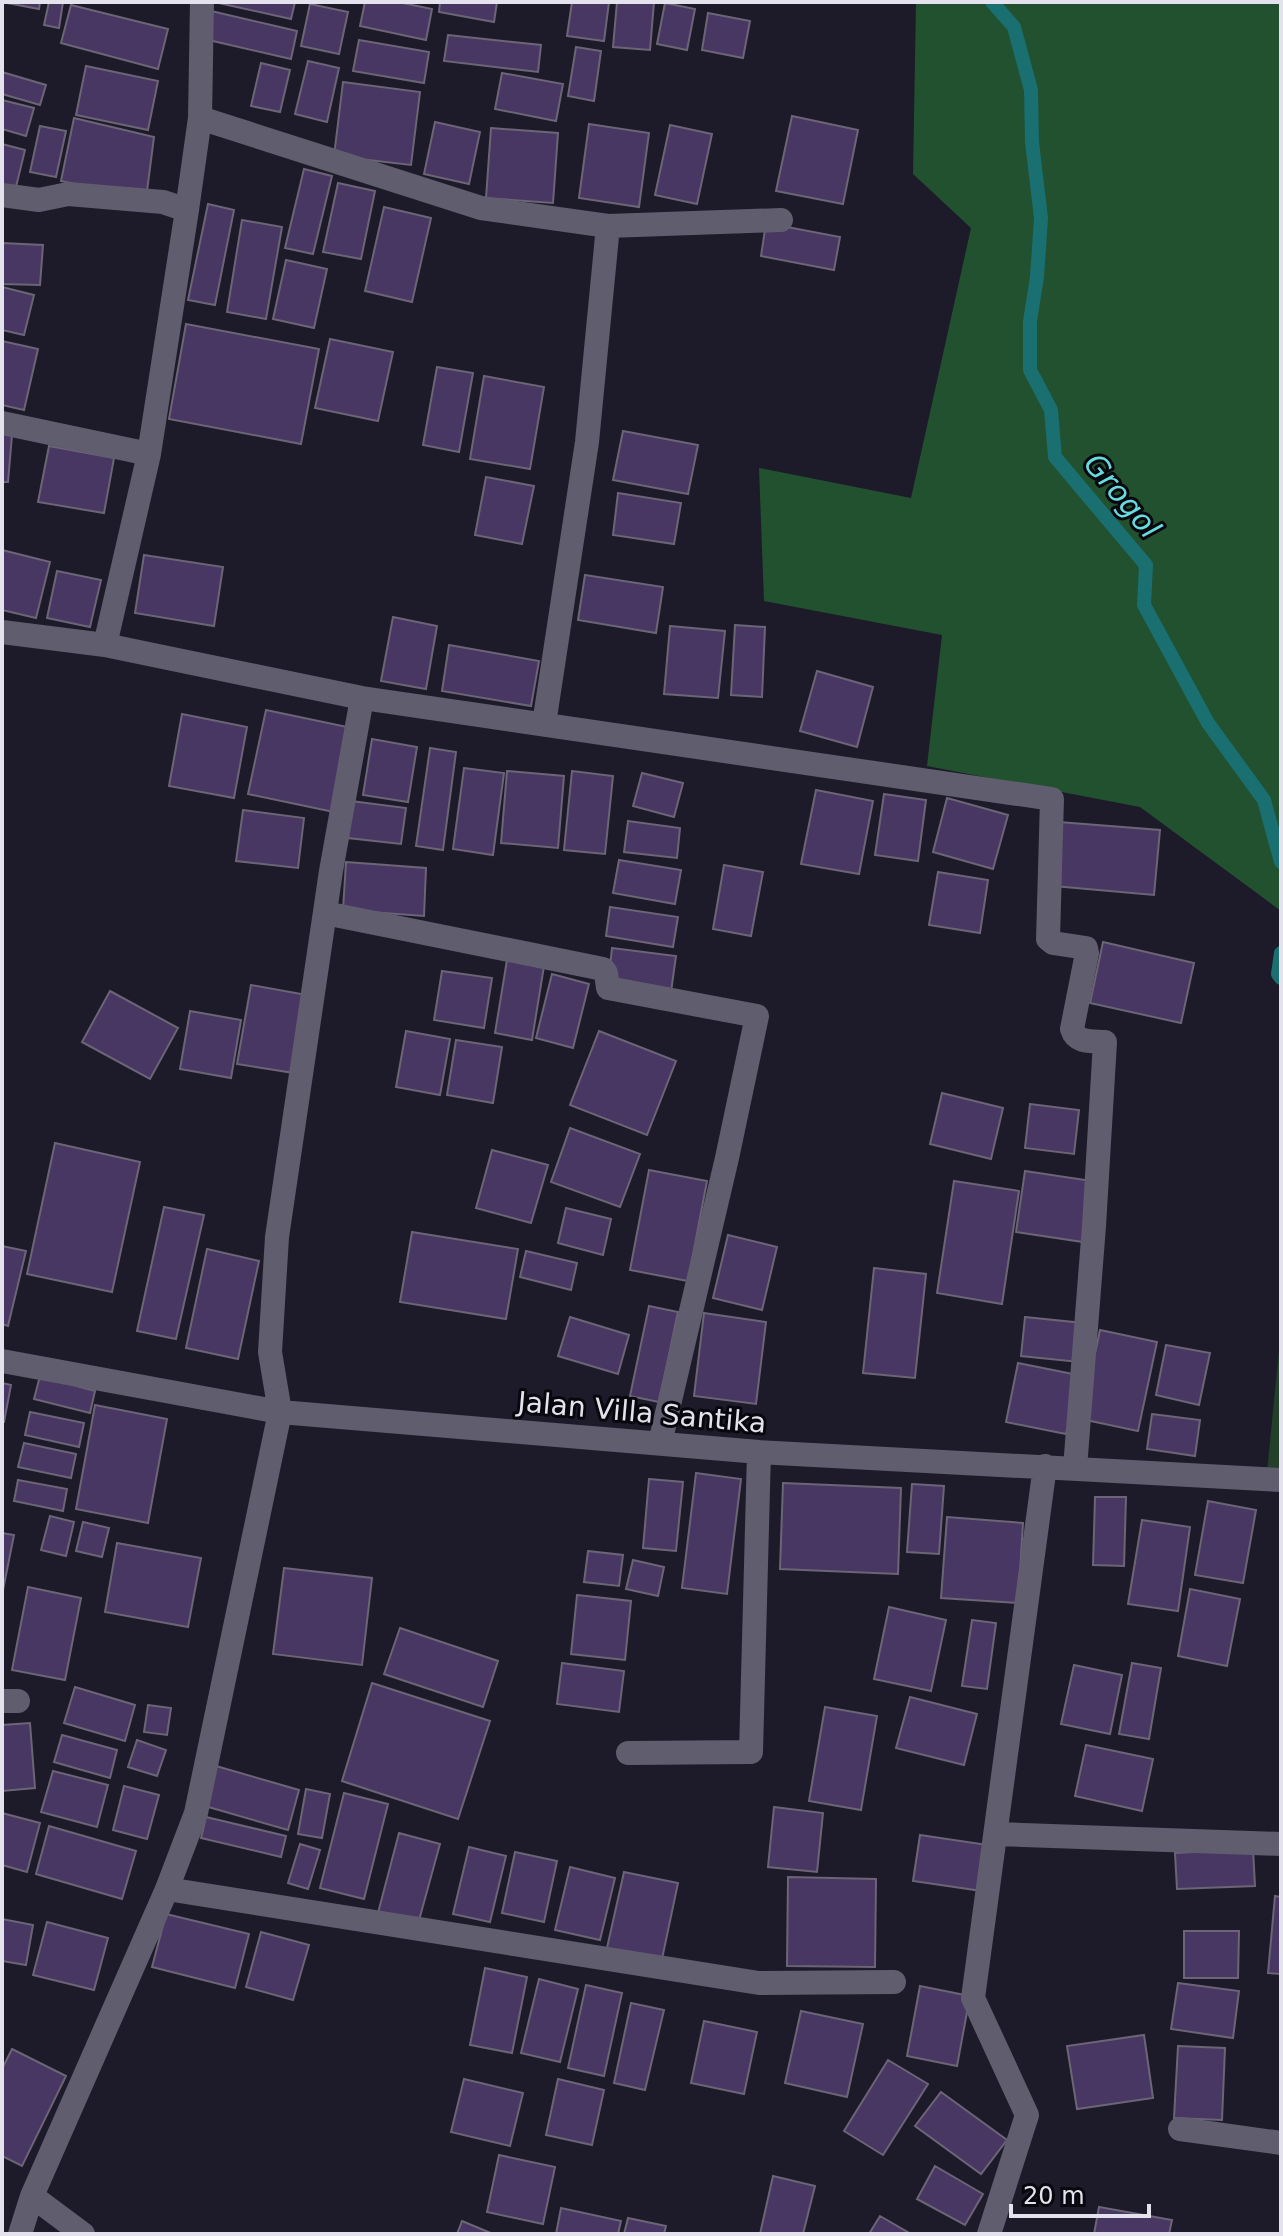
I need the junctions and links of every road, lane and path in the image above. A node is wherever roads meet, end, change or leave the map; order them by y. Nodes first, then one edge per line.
1 (202, 2) edge
2 (200, 118) junction
3 (2, 195) edge
4 (187, 210) junction
5 (781, 220) dead end
6 (608, 226) junction
7 (2, 423) edge
8 (149, 454) junction
9 (2, 632) edge
10 (105, 645) junction
11 (362, 698) junction
12 (544, 724) junction
13 (325, 913) junction
14 (2, 1361) edge
15 (280, 1412) junction
16 (660, 1443) junction
17 (759, 1452) junction
18 (1045, 1466) junction
19 (1075, 1468) junction
20 (1281, 1480) edge
21 (628, 1753) dead end
22 (997, 1834) junction
23 (1281, 1844) edge
24 (167, 1889) junction
25 (894, 1982) dead end
26 (1180, 2129) dead end
27 (1281, 2143) edge
28 (32, 2196) junction
29 (20, 2234) edge
30 (83, 2234) edge
31 (989, 2234) edge

1 - 2 street
2 - 4 street
2 - 6 street
3 - 4 street
4 - 8 street
5 - 6 street
6 - 12 street
7 - 8 street
8 - 10 street
9 - 10 street
10 - 11 street
11 - 12 street
11 - 13 street
12 - 19 street
13 - 15 street
13 - 16 street
14 - 15 street, Jalan Villa Santika
15 - 16 street, Jalan Villa Santika
15 - 24 street
16 - 17 street, Jalan Villa Santika
17 - 18 street, Jalan Villa Santika
17 - 21 street
18 - 19 street, Jalan Villa Santika
18 - 22 street
19 - 20 street, Jalan Villa Santika
22 - 23 street
22 - 31 street
24 - 25 street
24 - 28 street
26 - 27 street
28 - 29 street
28 - 30 street

